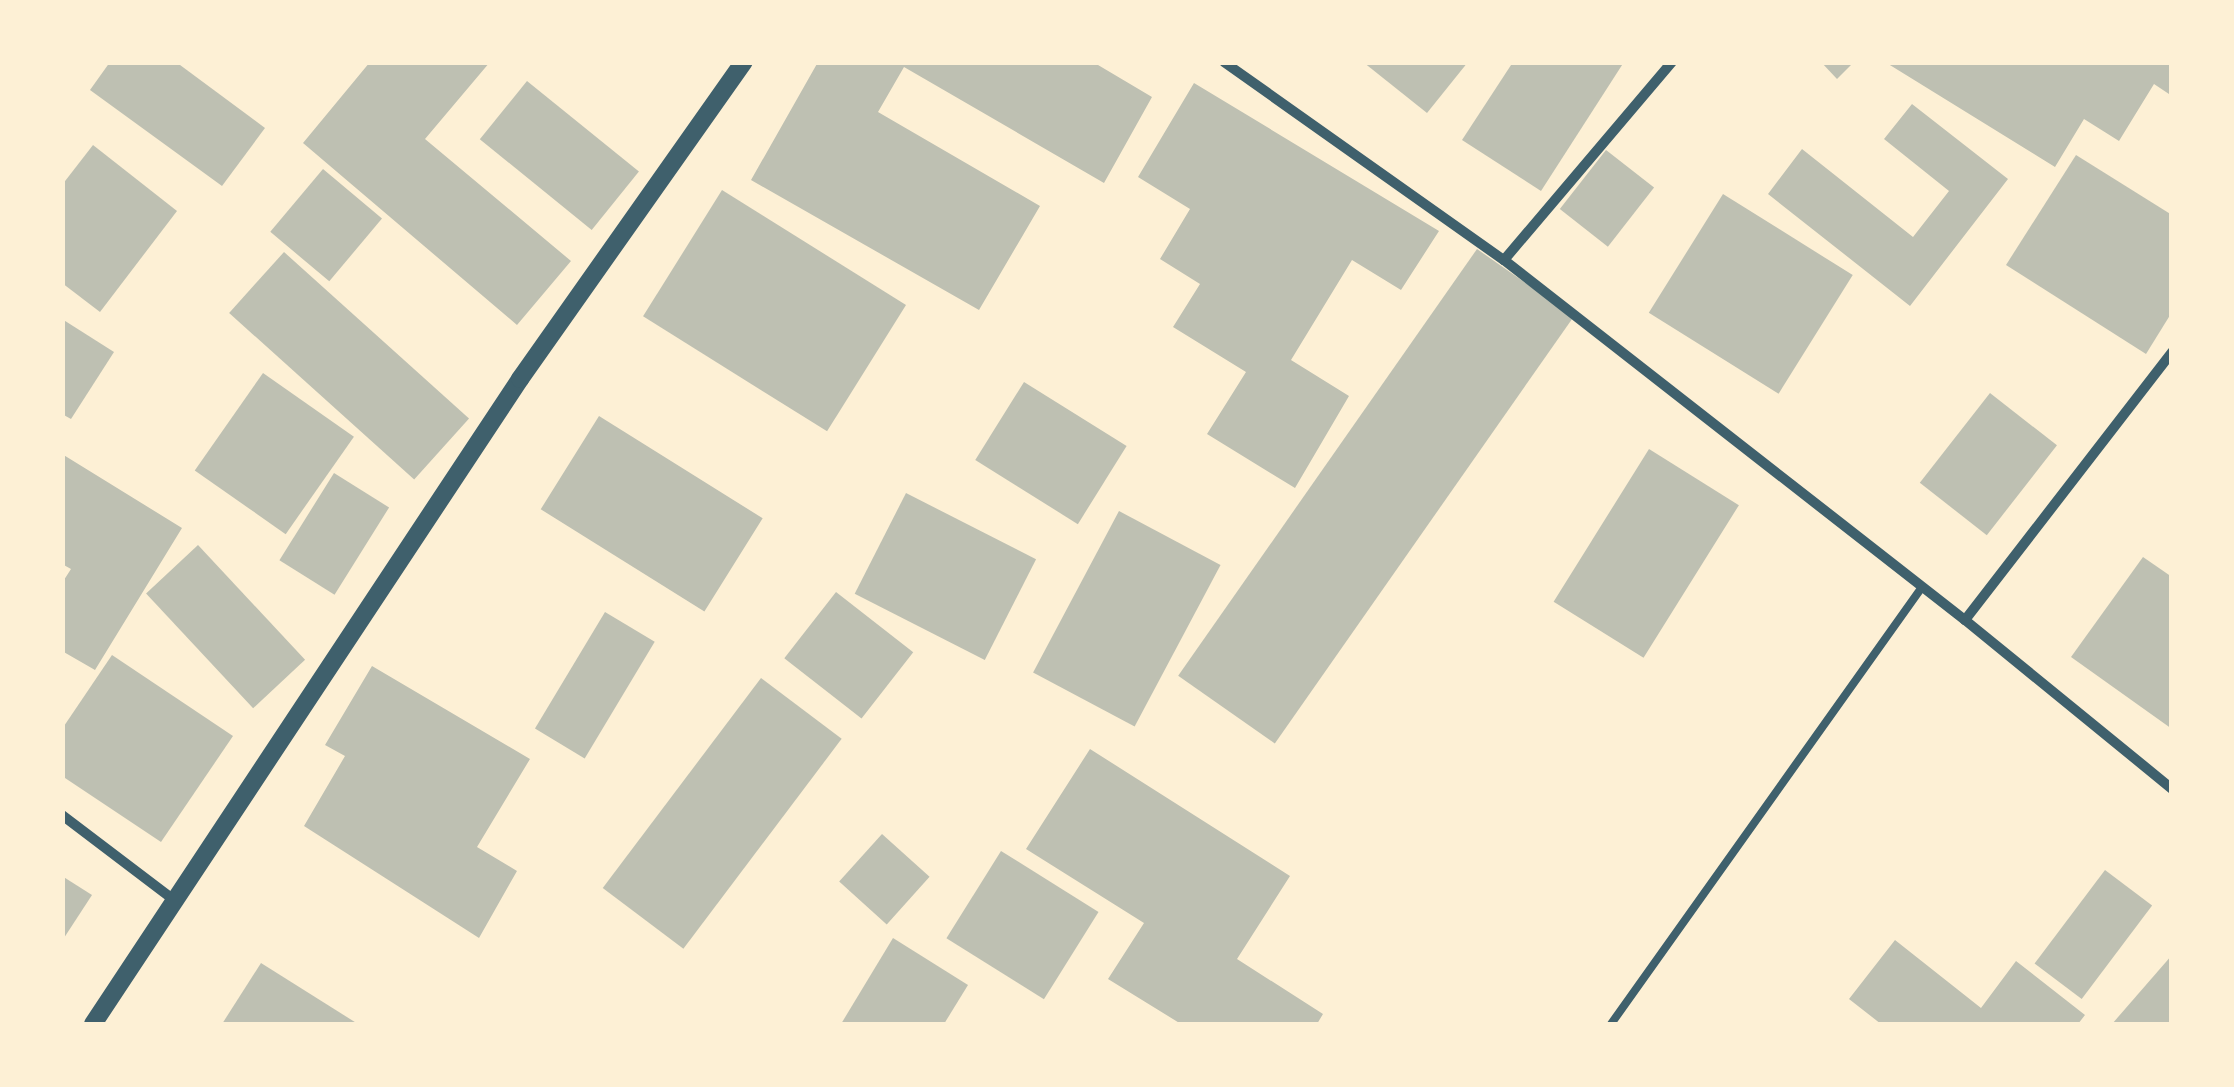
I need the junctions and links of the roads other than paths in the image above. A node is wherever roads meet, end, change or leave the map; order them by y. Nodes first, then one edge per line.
1 (744, 62) edge
2 (1224, 62) edge
3 (1672, 62) edge
4 (1504, 260) junction
5 (2172, 352) edge
6 (1922, 587) junction
7 (1965, 620) junction
8 (2172, 789) edge
9 (62, 816) edge
10 (174, 900) junction
11 (93, 1024) edge
12 (1611, 1024) edge

1 - 10 street
2 - 4 street
3 - 4 street
4 - 6 street
5 - 7 street
6 - 7 street
6 - 12 lane
7 - 8 street
9 - 10 street
10 - 11 street

